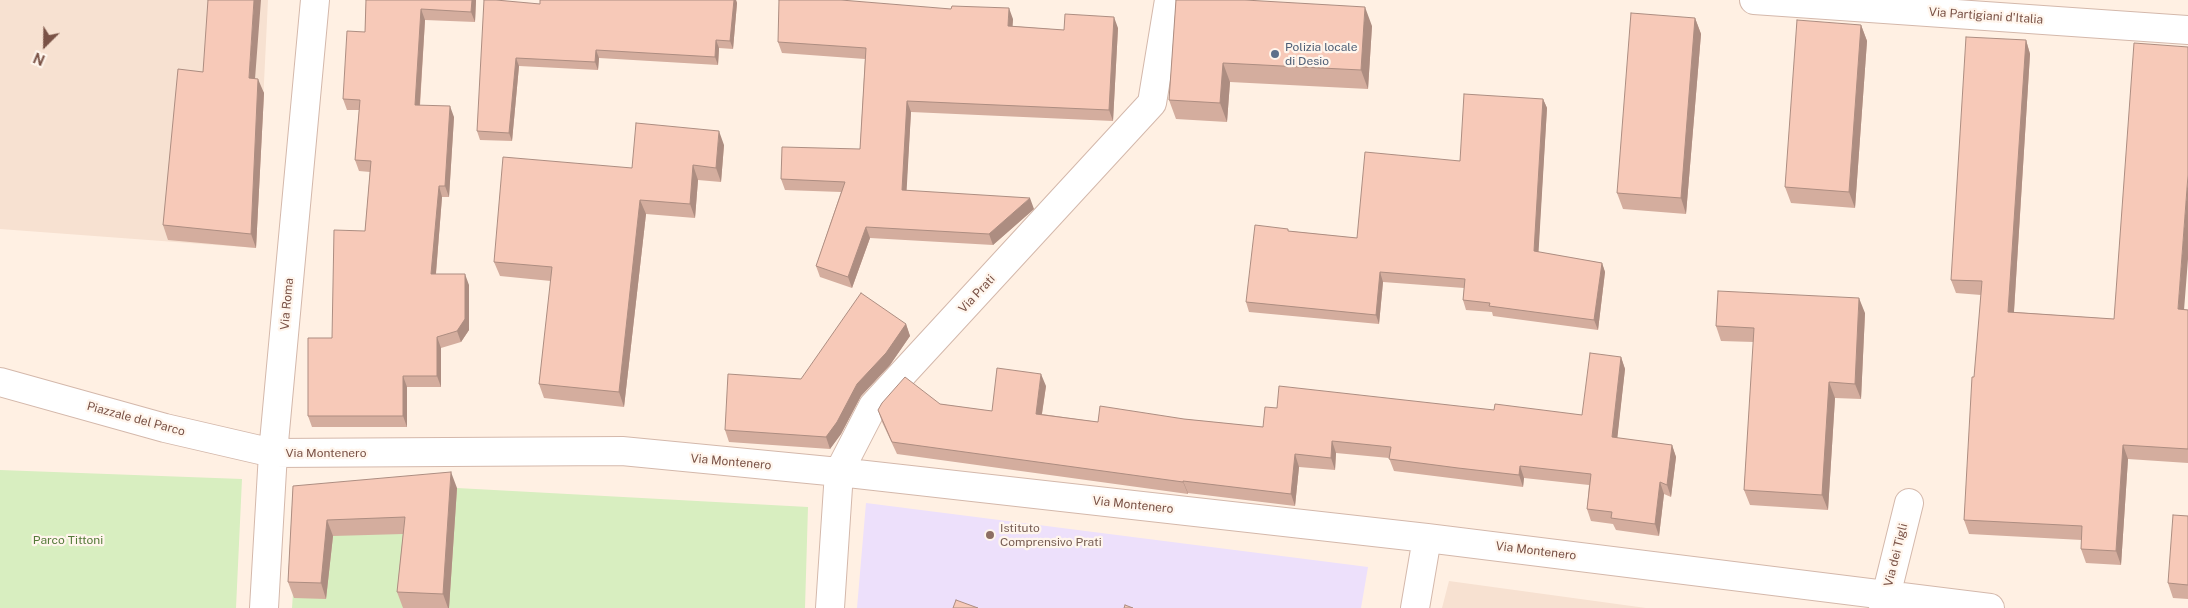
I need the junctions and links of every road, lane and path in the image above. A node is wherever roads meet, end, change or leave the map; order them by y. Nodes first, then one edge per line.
1 (314, 0) edge
2 (1169, 0) edge
3 (1754, 0) edge
4 (2188, 30) edge
5 (0, 382) edge
6 (273, 453) junction
7 (839, 472) junction
8 (1909, 503) dead end
9 (1428, 538) junction
10 (1885, 601) edge
11 (264, 608) edge
12 (830, 608) edge
13 (1415, 608) edge
14 (1990, 608) edge

1 - 6 street, Via Roma
2 - 7 street, Via Prati
3 - 4 street, Via Partigiani d'Italia
5 - 6 street, Piazzale del Parco
6 - 7 street, Via Montenero
6 - 11 street, Via Roma
7 - 9 street, Via Montenero
7 - 12 street, Via Prati
8 - 10 street, Via dei Tigli
9 - 10 street, Via Montenero
9 - 13 street
10 - 14 street, Via Montenero

